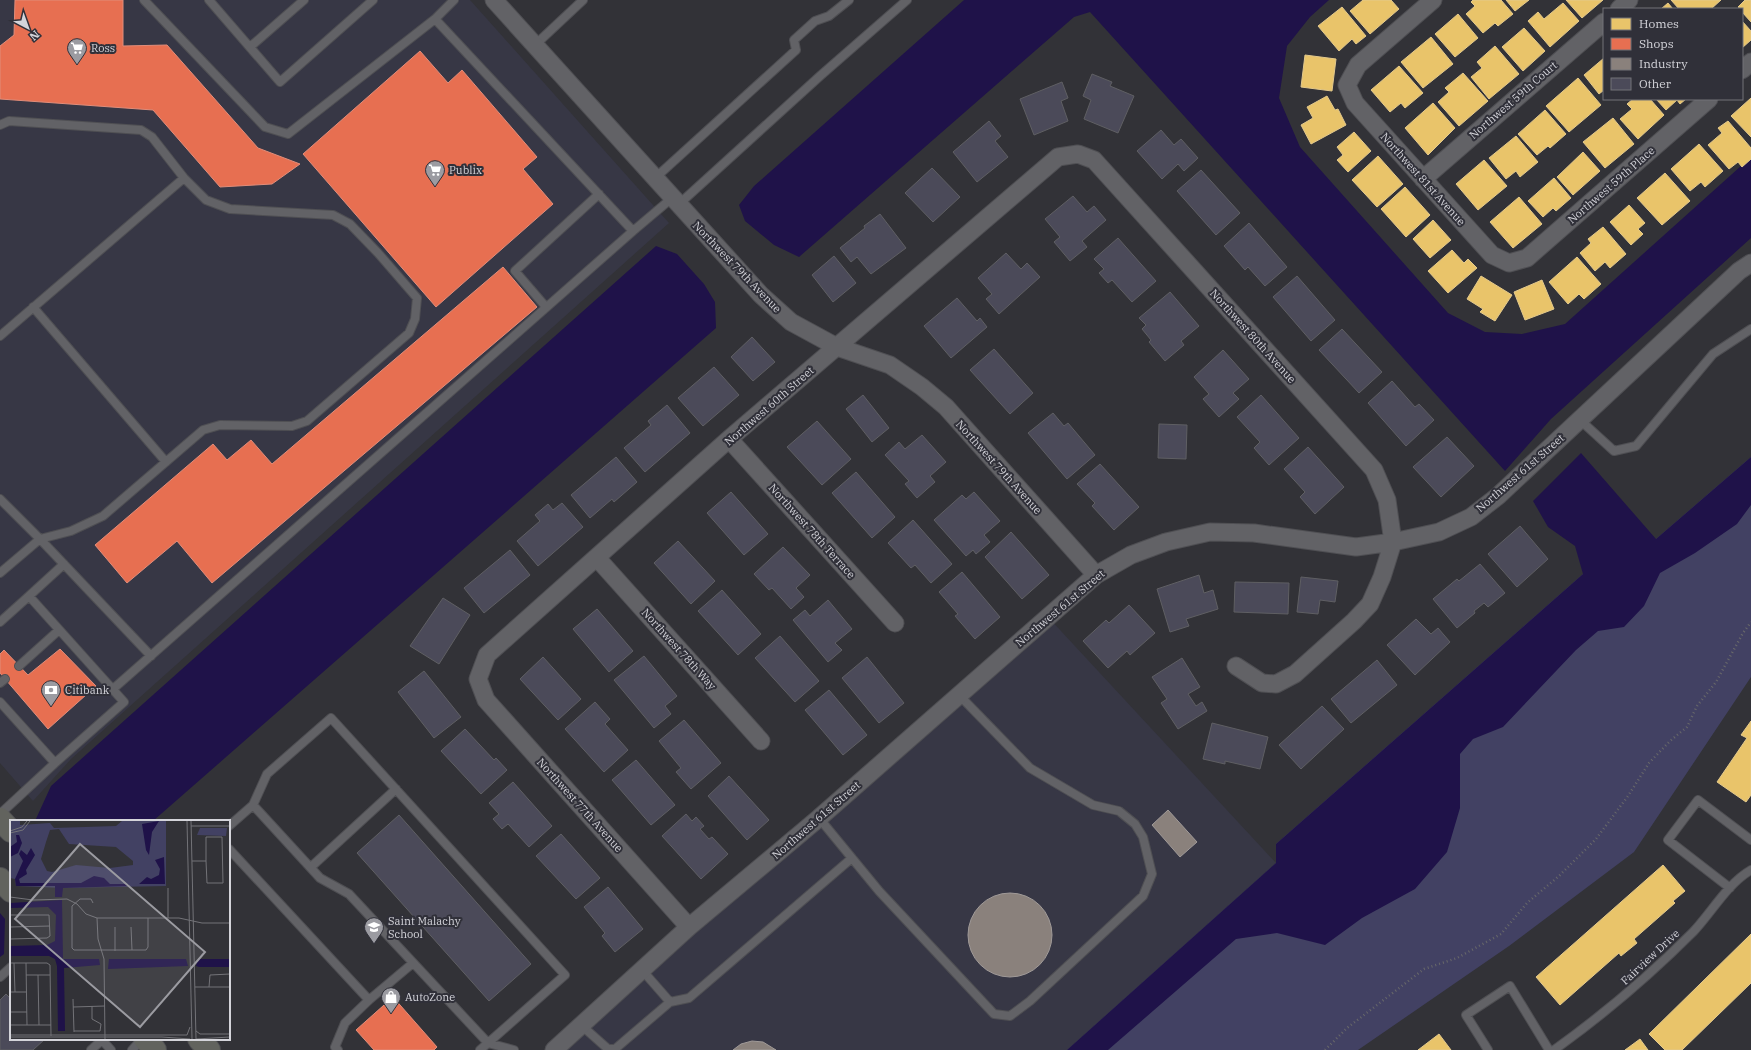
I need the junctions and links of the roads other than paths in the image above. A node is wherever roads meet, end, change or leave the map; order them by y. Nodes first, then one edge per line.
1 (144, 0) edge
2 (209, 0) edge
3 (304, 0) edge
4 (373, 0) edge
5 (454, 0) edge
6 (494, 0) edge
7 (583, 0) edge
8 (849, 0) edge
9 (907, 0) edge
10 (1433, 0) edge
11 (1629, 0) edge
12 (1619, 8) edge
13 (435, 19) junction
14 (1603, 23) edge
15 (534, 45) junction
16 (250, 48) junction
17 (1751, 62) edge
18 (1743, 69) edge
19 (1708, 100) edge
20 (0, 125) edge
21 (1078, 154) joint
22 (184, 178) junction
23 (654, 179) junction
24 (1423, 179) junction
25 (599, 194) junction
26 (675, 202) junction
27 (633, 231) junction
28 (1508, 263) joint
29 (1751, 263) edge
30 (34, 307) junction
31 (546, 307) junction
32 (1751, 329) edge
33 (0, 336) edge
34 (837, 347) junction
35 (1580, 420) junction
36 (729, 439) junction
37 (166, 462) junction
38 (0, 499) edge
39 (40, 539) junction
40 (1393, 542) junction
41 (597, 558) junction
42 (64, 564) junction
43 (0, 573) edge
44 (1096, 575) junction
45 (28, 596) junction
46 (0, 622) edge
47 (895, 623) dead end
48 (59, 630) junction
49 (151, 656) junction
50 (19, 666) dead end
51 (1236, 666) dead end
52 (478, 679) joint
53 (113, 689) junction
54 (959, 695) junction
55 (0, 702) edge
56 (761, 741) dead end
57 (55, 763) junction
58 (396, 789) junction
59 (253, 805) junction
60 (0, 814) edge
61 (819, 818) junction
62 (0, 819) edge
63 (230, 825) edge
64 (10, 830) edge
65 (1751, 840) edge
66 (230, 850) edge
67 (852, 858) junction
68 (311, 867) junction
69 (1751, 870) edge
70 (0, 879) edge
71 (1730, 888) junction
72 (10, 890) edge
73 (689, 927) junction
74 (413, 963) junction
75 (10, 968) edge
76 (642, 970) junction
77 (0, 977) edge
78 (369, 1000) junction
79 (670, 1002) junction
80 (581, 1025) junction
81 (102, 1040) edge
82 (142, 1040) edge
83 (144, 1040) edge
84 (200, 1040) edge
85 (488, 1043) junction
86 (91, 1050) edge
87 (111, 1050) edge
88 (132, 1050) edge
89 (155, 1050) edge
90 (209, 1050) edge
91 (338, 1050) edge
92 (480, 1050) edge
93 (514, 1050) edge
94 (554, 1050) edge
95 (1488, 1050) edge
96 (1549, 1050) edge
97 (1554, 1050) edge

1 - 13 lane
2 - 16 lane
3 - 16 lane
4 - 16 lane
5 - 13 lane
6 - 15 street, Northwest 79th Avenue
7 - 15 lane
8 - 23 lane
9 - 26 lane
10 - 24 street, Northwest 81st Avenue
11 - 12 street
13 - 25 lane
14 - 24 street, Northwest 59th Court
15 - 23 street, Northwest 79th Avenue
17 - 18 street
19 - 28 street, Northwest 59th Place
20 - 22 lane
21 - 34 street, Northwest 60th Street
21 - 40 street, Northwest 80th Avenue
22 - 30 lane
22 - 37 lane
23 - 26 street, Northwest 79th Avenue
24 - 28 street, Northwest 81st Avenue
25 - 27 lane
25 - 31 lane
26 - 27 lane
26 - 34 street, Northwest 79th Avenue
27 - 31 lane
29 - 35 street, Northwest 61st Street
30 - 33 lane
30 - 37 lane
31 - 49 lane
32 - 35 lane
34 - 36 street, Northwest 60th Street
34 - 44 street, Northwest 79th Avenue
35 - 40 street, Northwest 61st Street
36 - 41 street, Northwest 60th Street
36 - 47 street, Northwest 78th Terrace
37 - 39 lane
38 - 39 lane
39 - 42 lane
39 - 43 lane
40 - 44 street, Northwest 61st Street
40 - 51 street
41 - 52 street, Northwest 60th Street
41 - 56 street, Northwest 78th Way
42 - 45 lane
42 - 49 lane
44 - 54 street, Northwest 61st Street
45 - 46 lane
45 - 48 lane
48 - 50 lane
48 - 53 lane
49 - 53 lane
52 - 73 street, Northwest 77th Avenue
53 - 57 lane
54 - 61 street, Northwest 61st Street
54 - 67 lane
55 - 57 lane
57 - 60 lane
58 - 59 lane
58 - 68 lane
58 - 85 lane
59 - 63 lane
59 - 68 lane
61 - 67 lane
61 - 73 street, Northwest 61st Street
62 - 64 main road
65 - 71 lane
66 - 78 lane
67 - 79 lane
68 - 74 lane
69 - 71 lane, Fairview Drive
70 - 72 main road
71 - 97 lane, Fairview Drive
73 - 76 street, Northwest 61st Street
74 - 78 lane
74 - 85 lane
75 - 77 lane
76 - 79 lane
76 - 80 street, Northwest 61st Street
78 - 91 lane
79 - 80 lane
80 - 94 street, Northwest 61st Street
81 - 86 lane
81 - 87 lane
82 - 88 lane
83 - 89 main road
84 - 90 main road
85 - 92 lane
85 - 93 lane
95 - 96 lane

